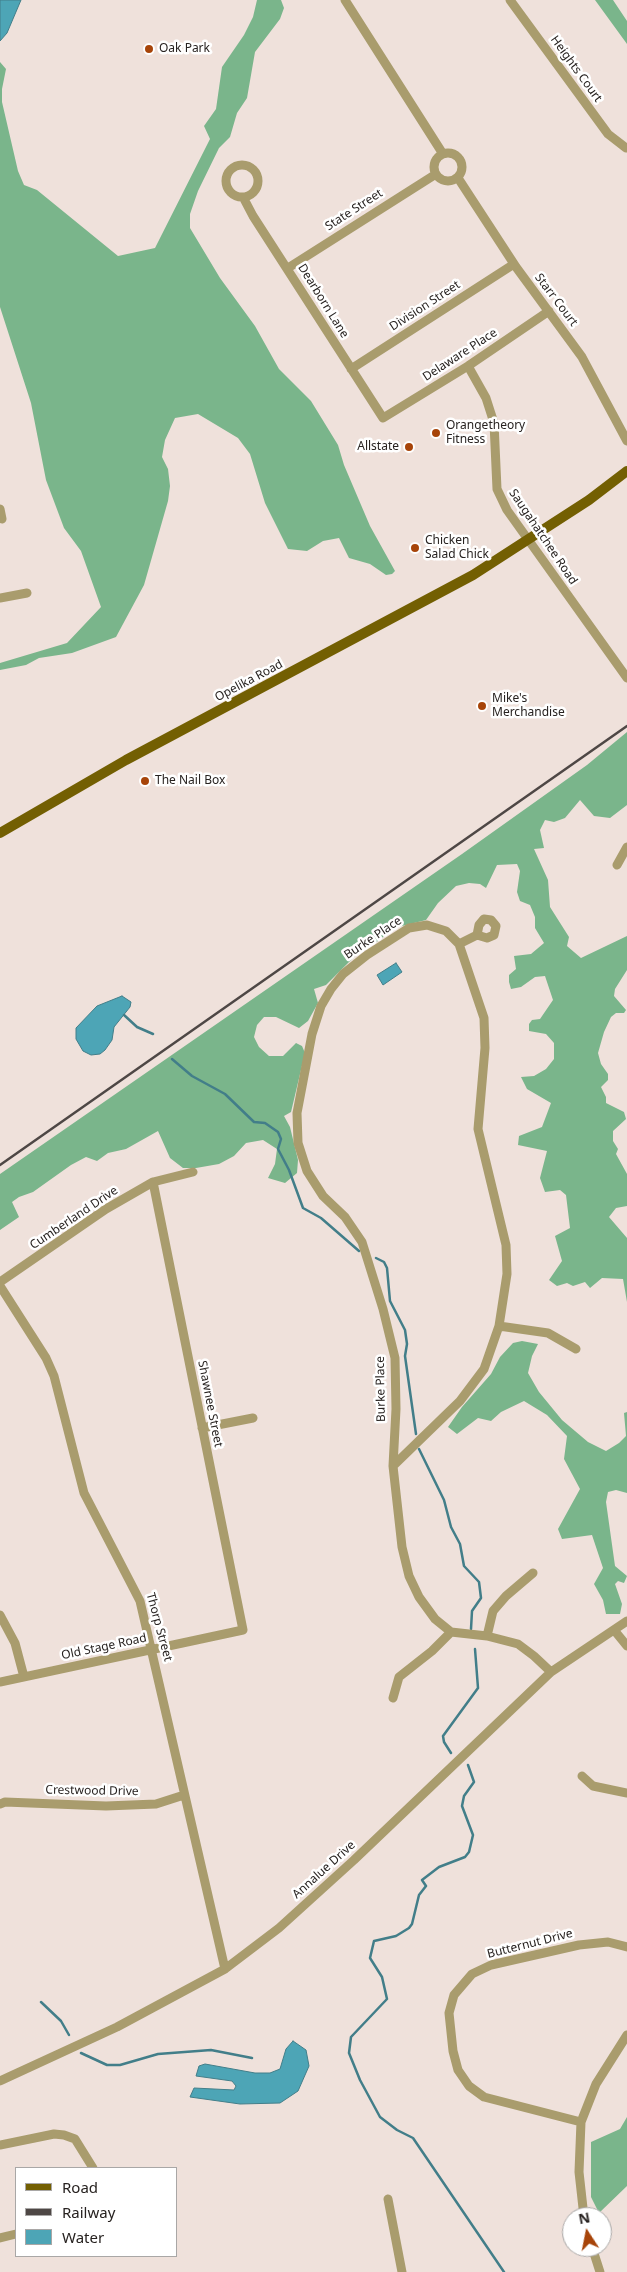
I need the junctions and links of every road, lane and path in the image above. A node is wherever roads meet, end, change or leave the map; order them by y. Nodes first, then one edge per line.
1 (344, 0) edge
2 (510, 0) edge
3 (626, 148) dead end
4 (443, 154) junction
5 (436, 174) junction
6 (458, 178) junction
7 (243, 197) dead end
8 (514, 264) junction
9 (288, 268) junction
10 (549, 310) junction
11 (468, 366) junction
12 (351, 370) junction
13 (383, 418) joint
14 (627, 441) edge
15 (627, 470) edge
16 (0, 509) edge
17 (2, 519) dead end
18 (528, 541) junction
19 (27, 593) dead end
20 (0, 598) edge
21 (627, 678) edge
22 (0, 833) edge
23 (627, 847) edge
24 (616, 865) dead end
25 (477, 935) dead end
26 (459, 944) junction
27 (194, 1172) dead end
28 (153, 1182) junction
29 (0, 1282) edge
30 (0, 1286) edge
31 (499, 1326) junction
32 (576, 1349) dead end
33 (253, 1418) dead end
34 (202, 1428) junction
35 (393, 1466) junction
36 (533, 1573) dead end
37 (0, 1615) edge
38 (627, 1620) edge
39 (243, 1630) joint
40 (614, 1630) junction
41 (451, 1632) junction
42 (487, 1636) junction
43 (627, 1646) edge
44 (153, 1650) junction
45 (551, 1672) junction
46 (24, 1677) junction
47 (0, 1682) edge
48 (393, 1698) dead end
49 (582, 1776) dead end
50 (627, 1793) edge
51 (184, 1795) junction
52 (0, 1804) edge
53 (627, 1947) edge
54 (225, 1969) junction
55 (627, 2035) edge
56 (0, 2081) edge
57 (581, 2122) junction
58 (0, 2145) edge
59 (92, 2167) edge
60 (388, 2199) dead end
61 (583, 2207) edge
62 (15, 2234) edge
63 (0, 2238) edge
64 (595, 2257) edge
65 (402, 2272) edge
66 (600, 2272) edge

1 - 4 street, Starr Court
2 - 3 street, Heights Court
4 - 5 street
4 - 6 street, Starr Court
5 - 6 street
5 - 9 street, State Street
6 - 8 street, Starr Court
7 - 9 street, Dearborn Lane
8 - 10 street, Starr Court
8 - 12 street, Division Street
9 - 12 street, Dearborn Lane
10 - 11 street, Delaware Place
10 - 14 street, Starr Court
11 - 13 street, Delaware Place
11 - 18 street, Saugahatchee Road
12 - 13 street, Dearborn Lane
15 - 18 main road, Opelika Road
16 - 17 street
18 - 21 street, Saugahatchee Road
18 - 22 main road, Opelika Road
19 - 20 street
23 - 24 street
25 - 26 street
26 - 31 street, Burke Place
26 - 35 street, Burke Place
27 - 28 street, Cumberland Drive
28 - 29 street, Cumberland Drive
28 - 34 street, Shawnee Street
30 - 44 street, Thorp Street
31 - 32 street
31 - 35 street, Burke Place
33 - 34 street
34 - 39 street, Shawnee Street
35 - 41 street, Burke Place
36 - 42 street
37 - 46 street
38 - 40 street, Annalue Drive
39 - 44 street, Old Stage Road
40 - 43 street
40 - 45 street, Annalue Drive
41 - 42 street
41 - 48 street
42 - 45 street
44 - 46 street, Old Stage Road
44 - 51 street, Thorp Street
45 - 54 street, Annalue Drive
46 - 47 street, Old Stage Road
49 - 50 street
51 - 52 street, Crestwood Drive
51 - 54 street, Thorp Street
53 - 57 street, Butternut Drive
54 - 56 street, Annalue Drive
55 - 57 street
57 - 61 street
58 - 59 street
60 - 65 street
62 - 63 street
64 - 66 street

